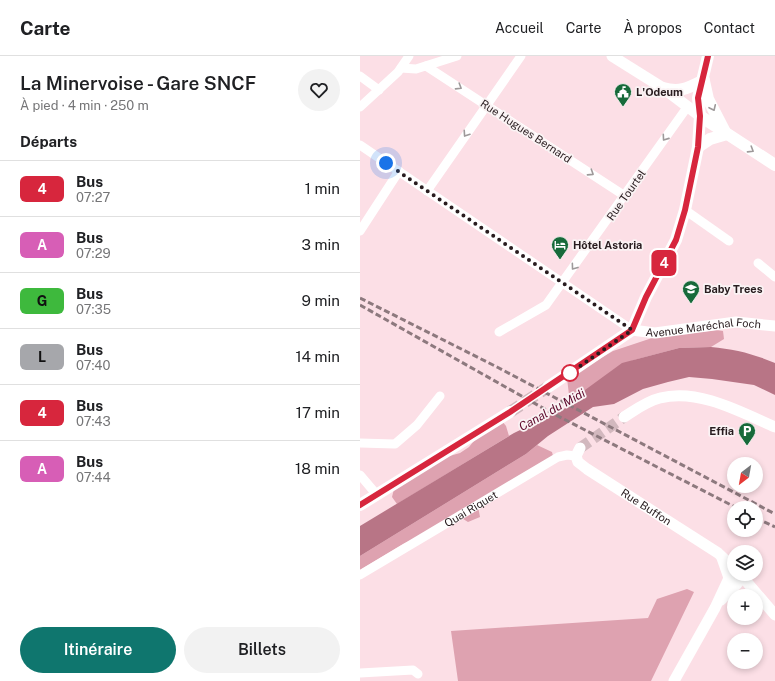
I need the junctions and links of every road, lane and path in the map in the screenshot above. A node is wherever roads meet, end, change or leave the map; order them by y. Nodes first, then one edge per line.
1 (409, 56) edge
2 (457, 56) edge
3 (521, 56) edge
4 (612, 56) edge
5 (708, 56) edge
6 (426, 66) junction
7 (401, 68) junction
8 (360, 76) edge
9 (704, 80) junction
10 (663, 88) junction
11 (379, 90) junction
12 (486, 105) junction
13 (688, 106) junction
14 (360, 107) edge
15 (700, 116) junction
16 (727, 134) junction
17 (360, 145) edge
18 (698, 147) junction
19 (775, 165) edge
20 (399, 172) junction
21 (427, 191) junction
22 (625, 196) junction
23 (685, 210) junction
24 (360, 231) edge
25 (729, 241) dead end
26 (758, 263) dead end
27 (775, 277) edge
28 (563, 283) junction
29 (775, 326) edge
30 (632, 330) junction
31 (499, 332) dead end
32 (548, 387) tunnel mouth
33 (440, 396) dead end
34 (510, 412) tunnel mouth
35 (624, 417) tunnel mouth
36 (775, 427) edge
37 (360, 443) edge
38 (578, 452) joint
39 (360, 475) edge
40 (377, 495) junction
41 (360, 505) edge
42 (720, 554) junction
43 (727, 561) edge
44 (360, 575) edge
45 (738, 581) edge
46 (746, 581) edge
47 (717, 604) junction
48 (775, 615) edge
49 (360, 673) edge
50 (418, 674) dead end
51 (676, 680) edge

1 - 7 street
2 - 6 street
3 - 12 street
4 - 10 street
5 - 9 main road
6 - 7 street
6 -> 12 street, Rue Hugues Bernard
7 - 11 street
8 - 11 street
9 - 10 main road
9 - 15 main road
9 -> 16 main road
10 - 13 street
11 - 14 street
12 -> 21 street
12 -> 22 street, Rue Hugues Bernard
13 - 15 street
13 -> 22 street, Rue Tourtel
15 - 16 main road
15 - 18 main road
16 - 18 main road
16 -> 19 main road
17 - 20 street
18 - 23 main road
20 - 21 street
20 - 24 street
21 - 28 street
22 -> 28 street, Rue Tourtel
23 - 25 street
23 - 30 main road
26 - 27 street
28 - 30 street
28 - 31 street, Rue Tourtel
29 - 30 street, Avenue Maréchal Foch
30 - 32 main road
33 - 37 street
34 - 40 main road
35 - 36 street
38 - 42 street, Rue Buffon
38 - 44 street, Quai Riquet
39 - 40 street
40 - 41 main road
42 - 43 street, Rue Buffon
42 - 47 street
45 - 47 street
46 - 48 street
47 - 51 street
49 - 50 street

